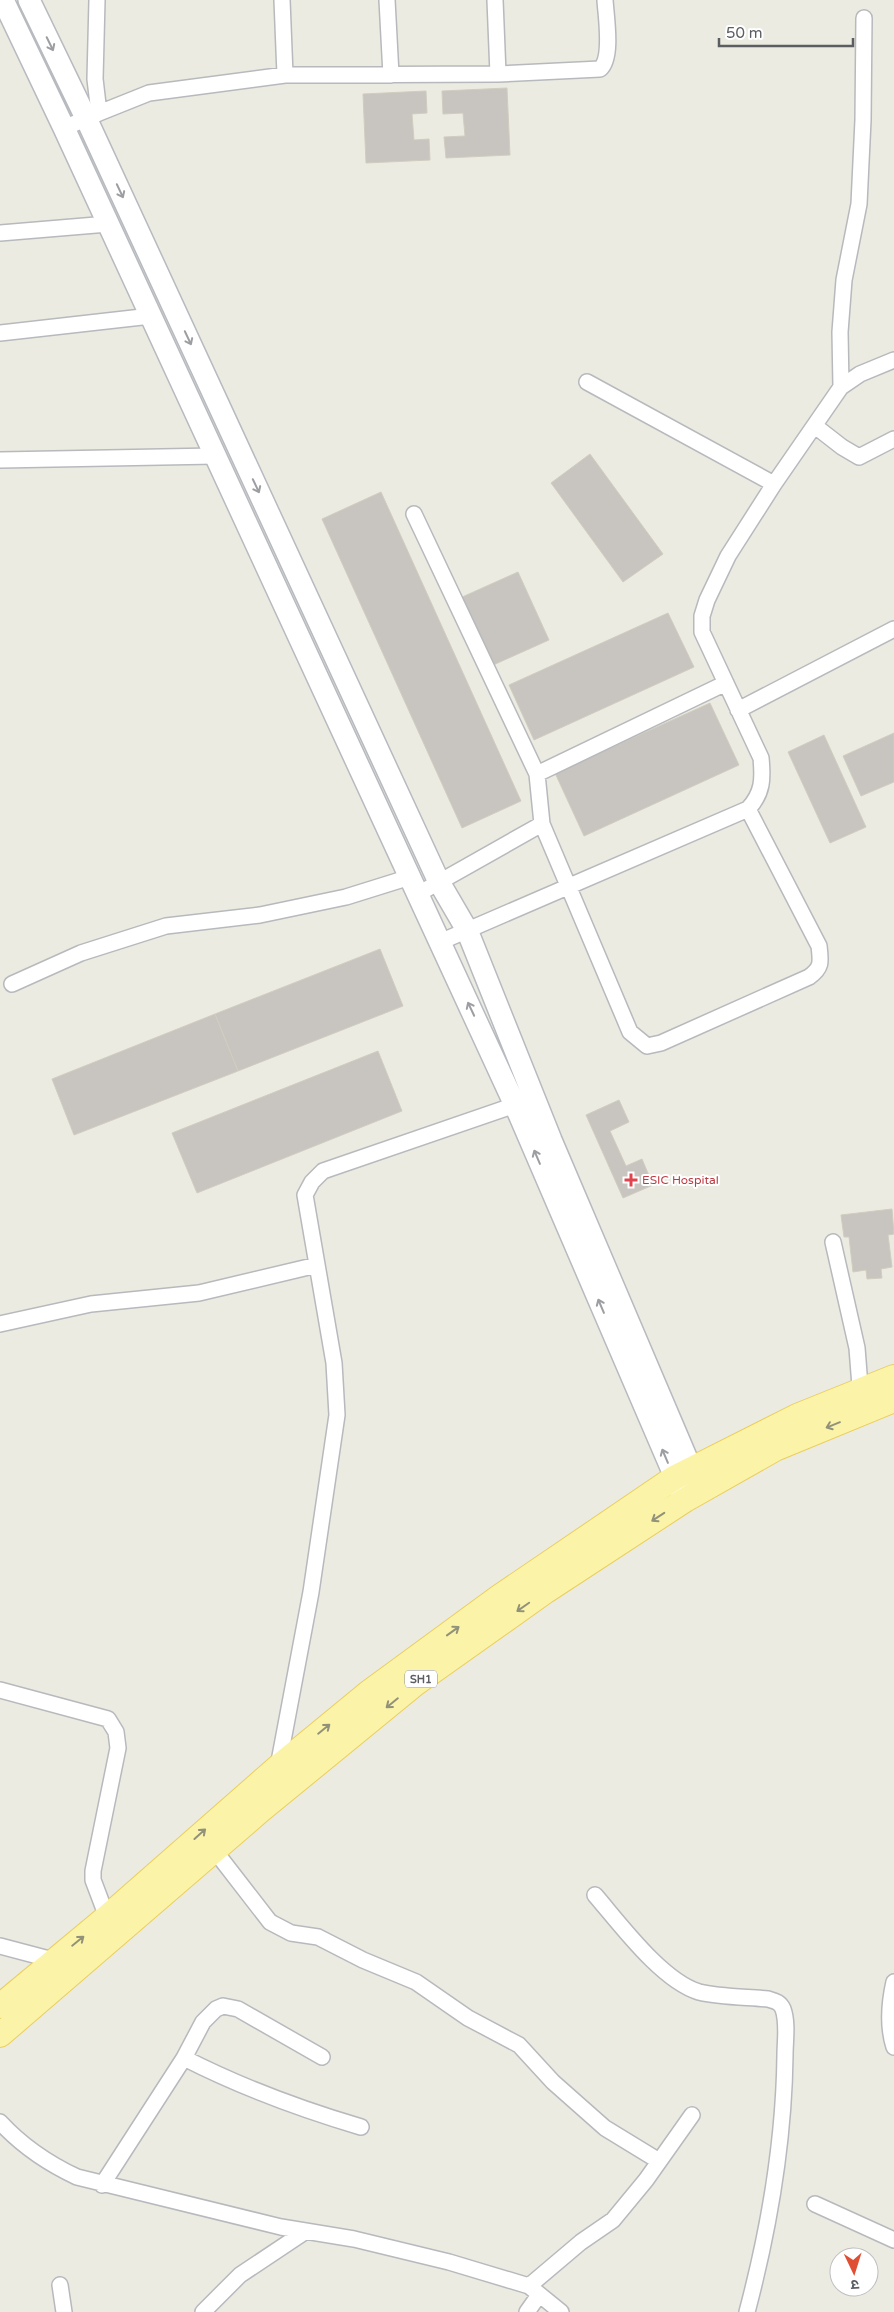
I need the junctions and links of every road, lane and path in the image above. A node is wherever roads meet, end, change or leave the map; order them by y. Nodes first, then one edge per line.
1 (3, 0) edge
2 (29, 0) edge
3 (97, 0) edge
4 (282, 0) edge
5 (387, 0) edge
6 (495, 0) edge
7 (605, 0) edge
8 (864, 18) dead end
9 (498, 74) junction
10 (284, 75) junction
11 (391, 75) junction
12 (93, 116) junction
13 (64, 128) junction
14 (108, 224) junction
15 (0, 233) edge
16 (151, 316) junction
17 (0, 333) edge
18 (894, 360) edge
19 (587, 382) dead end
20 (841, 387) junction
21 (816, 426) junction
22 (894, 439) edge
23 (215, 456) junction
24 (0, 460) edge
25 (774, 484) junction
26 (414, 514) dead end
27 (894, 629) edge
28 (726, 683) junction
29 (738, 710) junction
30 (537, 774) junction
31 (748, 809) junction
32 (542, 824) junction
33 (439, 882) junction
34 (414, 886) junction
35 (569, 886) junction
36 (467, 930) junction
37 (440, 942) junction
38 (12, 984) dead end
39 (515, 1104) junction
40 (833, 1242) dead end
41 (317, 1265) junction
42 (0, 1324) edge
43 (894, 1377) edge
44 (894, 1400) edge
45 (861, 1401) junction
46 (682, 1474) junction
47 (693, 1496) junction
48 (0, 1690) edge
49 (278, 1767) junction
50 (215, 1851) junction
51 (595, 1895) dead end
52 (107, 1917) junction
53 (0, 1946) edge
54 (53, 1960) junction
55 (894, 1982) edge
56 (0, 2006) edge
57 (0, 2035) edge
58 (894, 2047) edge
59 (322, 2057) dead end
60 (184, 2058) junction
61 (692, 2115) dead end
62 (0, 2122) edge
63 (361, 2127) dead end
64 (659, 2162) junction
65 (102, 2185) junction
66 (815, 2204) dead end
67 (306, 2232) junction
68 (894, 2240) edge
69 (60, 2285) dead end
70 (534, 2291) junction
71 (64, 2312) edge
72 (204, 2312) edge
73 (527, 2312) edge
74 (561, 2312) edge
75 (747, 2312) edge

1 - 13 main road
2 -> 12 main road
3 - 12 street
4 - 10 street
5 - 11 street
6 - 9 street
7 - 9 street
8 - 20 street
9 - 11 street
10 - 11 street
10 - 12 street
12 - 13 street
12 -> 33 main road
13 - 14 main road
14 - 15 street
14 - 16 main road
16 - 17 street
16 - 23 main road
18 - 20 street
19 - 25 street
20 - 21 street
21 - 22 street
21 - 25 street
23 - 24 street
23 - 34 main road
25 - 28 street
26 - 30 street
27 - 29 street
28 - 29 street
28 - 30 street
29 - 31 street
30 - 32 street
31 - 35 street
31 - 35 street
32 - 33 street
32 - 35 street
33 - 34 street
33 - 36 main road
34 - 37 main road
34 - 38 street
35 - 36 street
36 - 37 street
36 - 46 main road
39 -> 37 main road
39 - 41 street
46 -> 39 main road
40 - 45 street
41 - 42 street
41 - 49 street
43 - 45 main road, SH1
44 - 45 main road, SH1
45 - 46 main road, SH1
45 -> 47 main road, SH1
46 - 47 main road
49 -> 46 main road, SH1
47 -> 50 main road, SH1
48 - 52 street
52 -> 49 main road, SH1
50 - 57 main road, SH1
50 - 64 street
51 - 75 street
54 -> 52 main road, SH1
53 - 54 street
54 - 56 main road, SH1
55 - 58 street
59 - 60 street
60 - 63 street
60 - 65 street
61 - 64 street
62 - 65 street
64 - 70 street
65 - 67 street
66 - 68 street
67 - 70 street
67 - 72 street
69 - 71 street
70 - 73 street
70 - 74 street

